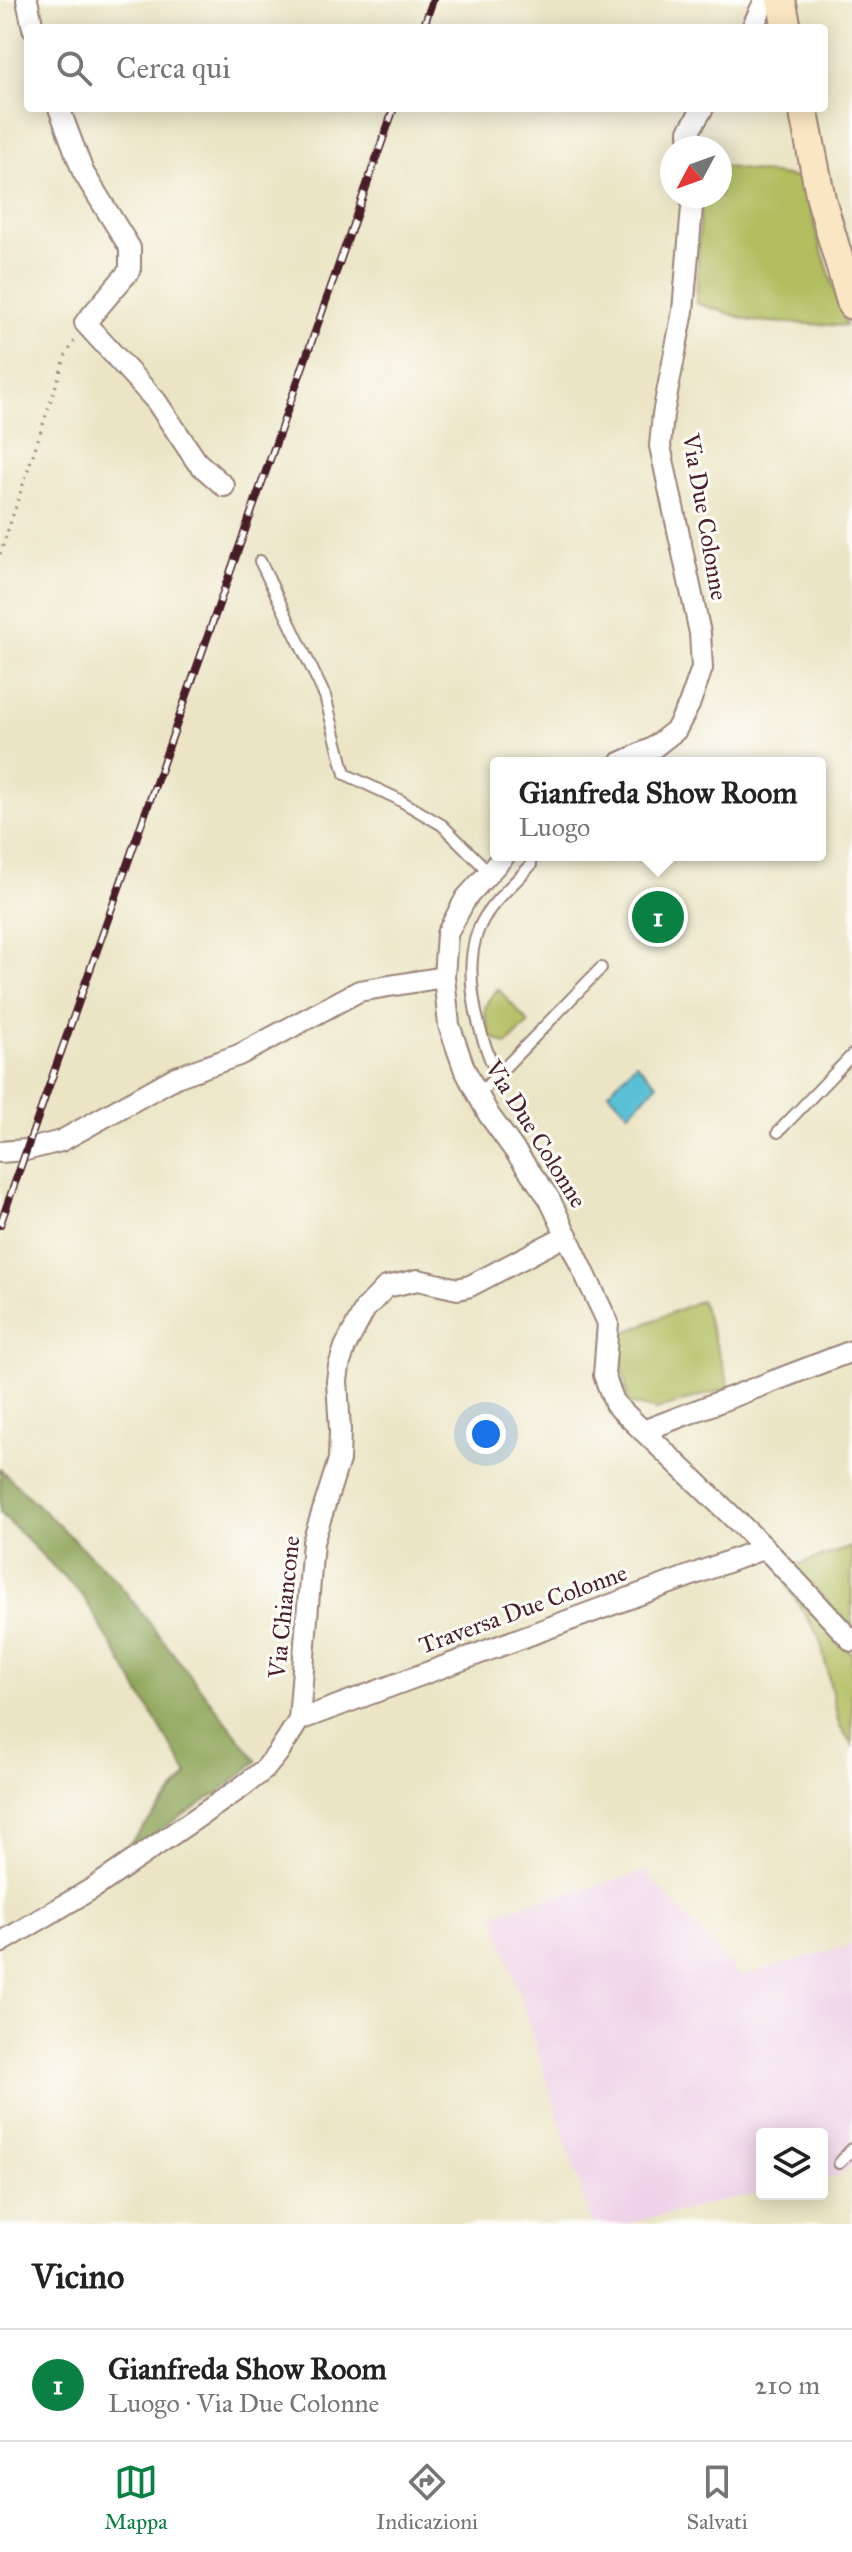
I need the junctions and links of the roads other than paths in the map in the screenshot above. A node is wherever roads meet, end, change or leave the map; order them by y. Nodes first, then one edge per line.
1 (27, 0) edge
2 (765, 0) edge
3 (781, 0) edge
4 (32, 24) edge
5 (754, 24) edge
6 (786, 24) edge
7 (60, 112) edge
8 (701, 112) edge
9 (804, 112) edge
10 (689, 136) edge
11 (692, 208) edge
12 (852, 305) edge
13 (224, 486) dead end
14 (260, 561) dead end
15 (633, 757) edge
16 (499, 861) edge
17 (531, 865) dead end
18 (489, 872) junction
19 (601, 968) dead end
20 (444, 977) junction
21 (852, 1055) edge
22 (497, 1075) junction
23 (478, 1095) junction
24 (778, 1132) dead end
25 (0, 1152) edge
26 (567, 1235) junction
27 (852, 1351) edge
28 (643, 1431) junction
29 (765, 1548) junction
30 (852, 1641) edge
31 (299, 1720) junction
32 (0, 1943) edge
33 (852, 2149) edge
34 (839, 2163) dead end

1 - 4 street
2 - 5 street
3 - 6 main road
7 - 13 street
8 - 10 street
9 - 12 main road
11 - 15 street, Via Due Colonne
14 - 18 lane
16 - 18 street, Via Due Colonne
17 - 22 lane
18 - 20 street, Via Due Colonne
19 - 22 lane
20 - 23 street, Via Due Colonne
20 - 25 street
21 - 24 lane
22 - 23 lane
23 - 26 street, Via Due Colonne
26 - 28 street, Via Due Colonne
26 - 31 street, Via Chiancone
27 - 28 street
28 - 29 street, Via Due Colonne
29 - 30 street, Via Due Colonne
29 - 31 street, Traversa Due Colonne
31 - 32 street
33 - 34 lane

